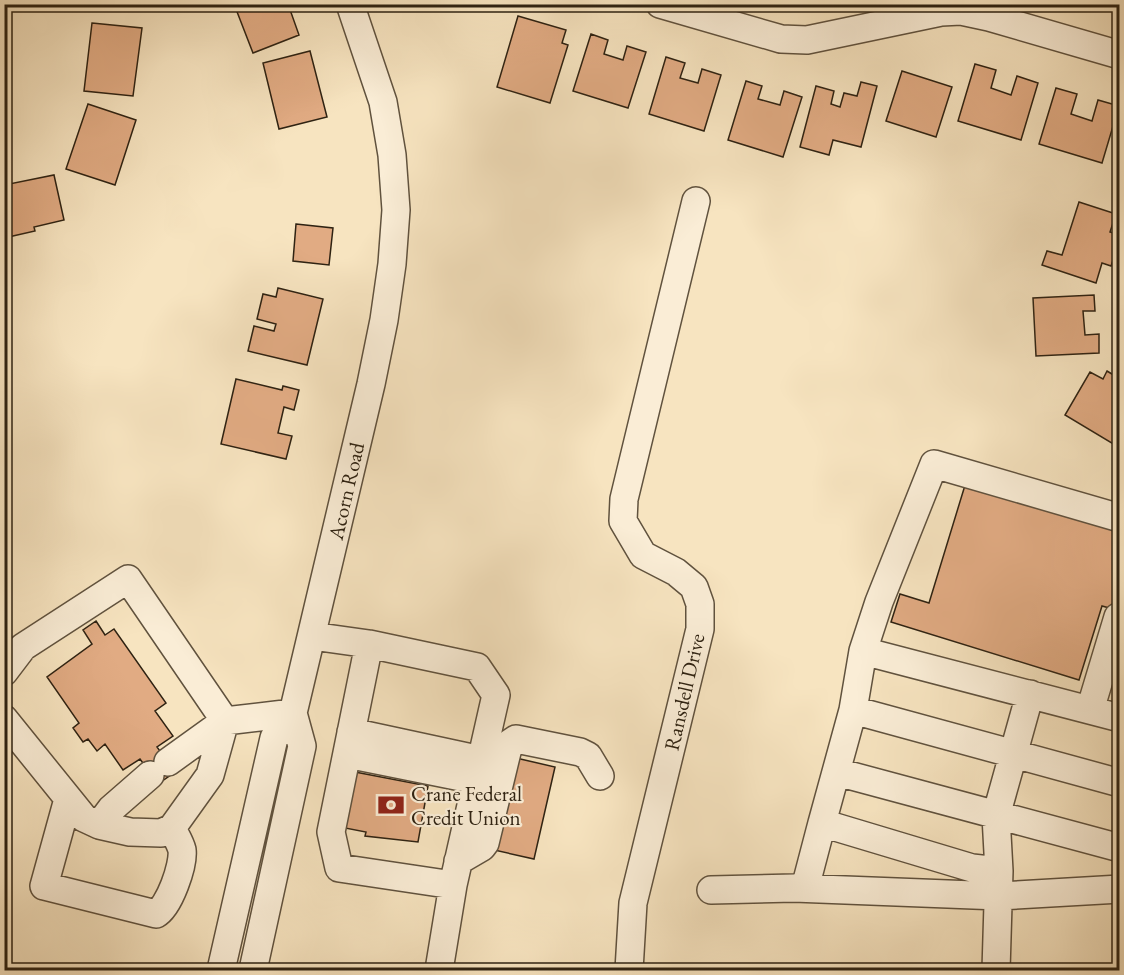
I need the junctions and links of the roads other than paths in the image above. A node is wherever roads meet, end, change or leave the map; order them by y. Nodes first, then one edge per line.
1 (660, 4) edge
2 (353, 5) edge
3 (1119, 55) edge
4 (696, 201) dead end
5 (1119, 518) edge
6 (1118, 617) edge
7 (312, 636) junction
8 (369, 644) junction
9 (863, 651) junction
10 (4, 672) edge
11 (1030, 694) junction
12 (853, 710) junction
13 (1090, 710) junction
14 (293, 713) junction
15 (1119, 718) edge
16 (4, 719) edge
17 (225, 721) junction
18 (349, 744) junction
19 (1013, 753) junction
20 (479, 770) junction
21 (837, 772) junction
22 (600, 776) dead end
23 (1119, 783) edge
24 (68, 799) junction
25 (996, 816) junction
26 (822, 823) junction
27 (99, 825) junction
28 (172, 828) junction
29 (1119, 848) edge
30 (455, 873) junction
31 (999, 884) junction
32 (805, 888) junction
33 (1119, 889) edge
34 (711, 890) dead end
35 (221, 970) edge
36 (253, 970) edge
37 (439, 970) edge
38 (629, 970) edge
39 (996, 970) edge

1 - 3 street
2 - 7 street, Acorn Road
4 - 38 street, Ransdell Drive
5 - 9 street
6 - 13 street
7 - 8 street
7 - 14 street, Acorn Road
8 - 18 street
8 - 20 street
9 - 11 street
9 - 12 street
10 - 17 street
11 - 13 street
11 - 19 street
12 - 19 street
12 - 21 street
13 - 15 street
14 - 17 street
14 - 35 street, Acorn Road
14 - 36 street
16 - 24 street
17 - 27 street
17 - 28 street
18 - 20 street
18 - 30 street
19 - 23 street
19 - 25 street
20 - 30 street
21 - 25 street
21 - 26 street
22 - 30 street
24 - 27 street
24 - 28 street
25 - 29 street
25 - 31 street
26 - 31 street
26 - 32 street
27 - 28 street
30 - 37 street
31 - 32 street
31 - 33 street
31 - 39 street
32 - 34 street

